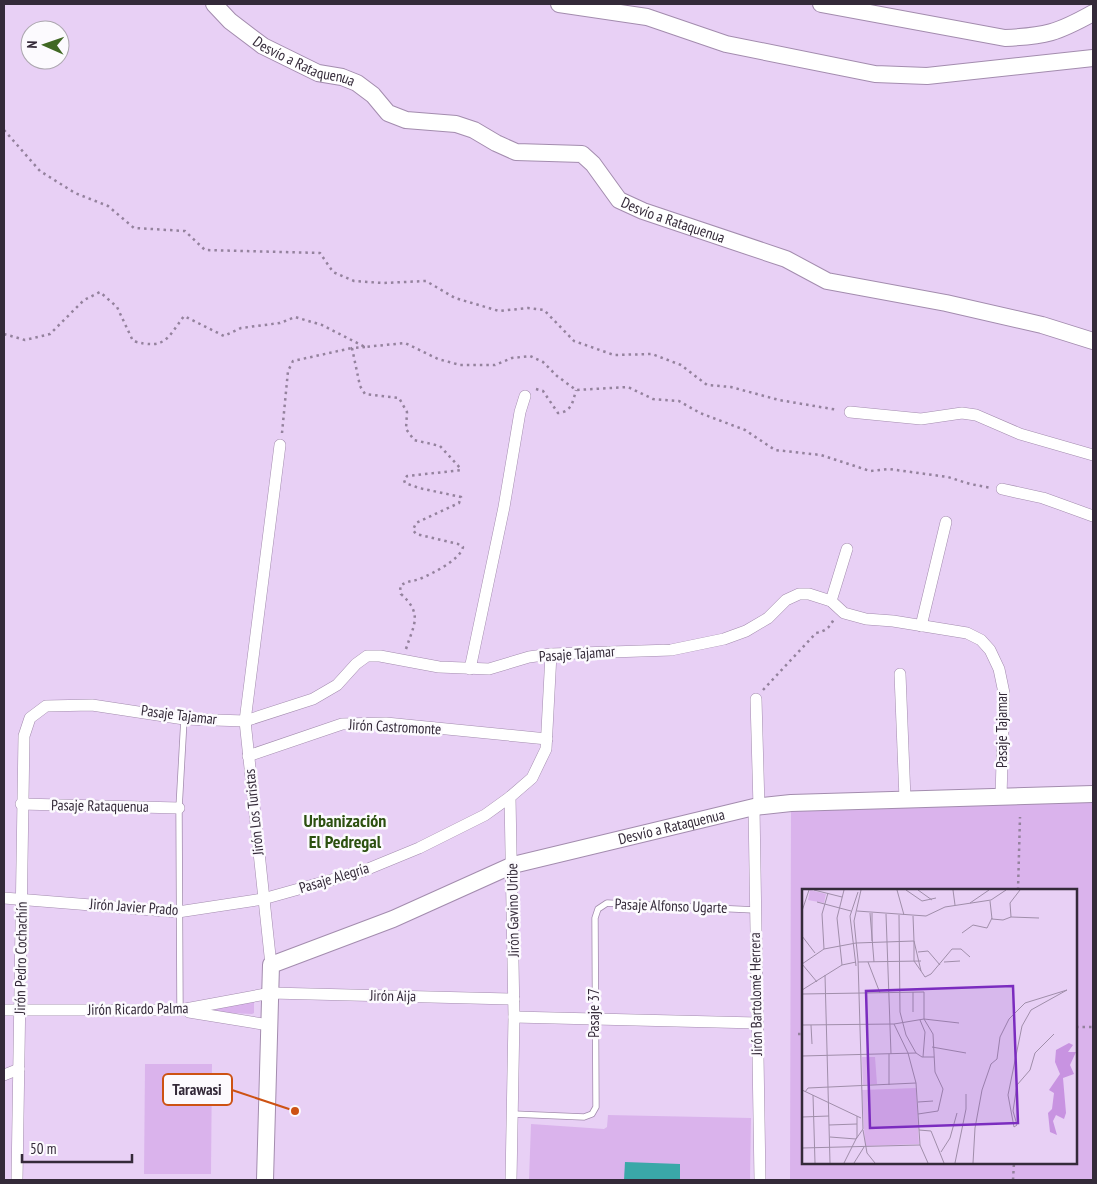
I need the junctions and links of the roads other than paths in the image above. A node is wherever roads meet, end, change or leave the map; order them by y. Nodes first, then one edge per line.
1 (214, 4) edge
2 (559, 4) edge
3 (821, 4) edge
4 (1093, 12) edge
5 (1093, 58) edge
6 (1093, 340) edge
7 (526, 396) road end
8 (850, 412) road end
9 (280, 445) road end
10 (1093, 455) edge
11 (1002, 489) road end
12 (1093, 516) edge
13 (946, 522) dead end
14 (847, 549) dead end
15 (835, 605) junction
16 (921, 626) junction
17 (551, 654) junction
18 (470, 668) junction
19 (900, 674) dead end
20 (756, 699) road end
21 (184, 719) junction
22 (245, 721) junction
23 (24, 736) joint
24 (547, 739) junction
25 (248, 756) junction
26 (1093, 794) edge
27 (510, 797) junction
28 (1002, 797) junction
29 (905, 800) junction
30 (21, 804) junction
31 (757, 807) junction
32 (179, 808) junction
33 (513, 865) junction
34 (4, 898) edge
35 (22, 898) junction
36 (263, 899) junction
37 (755, 910) junction
38 (178, 912) junction
39 (595, 918) joint
40 (271, 965) junction
41 (271, 993) junction
42 (514, 999) junction
43 (4, 1010) edge
44 (20, 1010) junction
45 (180, 1010) junction
46 (514, 1017) junction
47 (594, 1020) junction
48 (757, 1023) junction
49 (269, 1025) junction
50 (19, 1069) junction
51 (4, 1075) edge
52 (513, 1114) junction
53 (18, 1180) edge
54 (265, 1180) edge
55 (511, 1180) edge
56 (760, 1180) edge

1 - 6 street, Desvío a Rataquenua
2 - 5 street
3 - 4 street
7 - 18 street
8 - 10 street
9 - 22 street, Jirón Los Turistas
11 - 12 street
13 - 16 street
14 - 15 street
15 - 16 street, Pasaje Tajamar
15 - 17 street, Pasaje Tajamar
16 - 28 street, Pasaje Tajamar
17 - 18 street, Pasaje Tajamar
17 - 24 street
18 - 22 street, Pasaje Tajamar
19 - 29 street
20 - 31 street, Jirón Bartolomé Herrera
21 - 22 street, Pasaje Tajamar
21 - 23 street, Pasaje Tajamar
21 - 32 lane
22 - 25 street, Jirón Los Turistas
23 - 30 street, Jirón Pedro Cochachín
24 - 25 street, Jirón Castromonte
24 - 27 street
25 - 36 street, Jirón Los Turistas
26 - 28 street, Desvío a Rataquenua
27 - 33 street, Jirón Gavino Uribe
27 - 36 street, Pasaje Alegría
28 - 29 street, Desvío a Rataquenua
29 - 31 street, Desvío a Rataquenua
30 - 32 street, Pasaje Rataquenua
30 - 35 street, Jirón Pedro Cochachín
31 - 33 street, Desvío a Rataquenua
31 - 37 street, Jirón Bartolomé Herrera
32 - 38 lane
33 - 40 street, Desvío a Rataquenua
33 - 42 street, Jirón Gavino Uribe
34 - 35 street, Jirón Javier Prado
35 - 38 street, Jirón Javier Prado
35 - 44 street, Jirón Pedro Cochachín
36 - 38 street, Jirón Javier Prado
36 - 40 street, Jirón Los Turistas
37 - 39 lane, Pasaje Alfonso Ugarte
37 - 48 street, Jirón Bartolomé Herrera
38 - 45 lane
39 - 47 lane, Pasaje 37
40 - 41 street, Jirón Los Turistas
41 - 42 street, Jirón Aija
41 - 45 street, Jirón Ricardo Palma
41 - 49 street, Jirón Los Turistas
42 - 46 street, Jirón Gavino Uribe
43 - 44 street, Jirón Ricardo Palma
44 - 45 street, Jirón Ricardo Palma
44 - 50 street, Jirón Pedro Cochachín
45 - 49 street
46 - 47 street
46 - 52 street, Jirón Gavino Uribe
47 - 48 street
47 - 52 lane, Pasaje 37
48 - 56 street, Jirón Bartolomé Herrera
49 - 54 street, Jirón Los Turistas
50 - 51 street
50 - 53 street, Jirón Pedro Cochachín
52 - 55 street, Jirón Gavino Uribe

